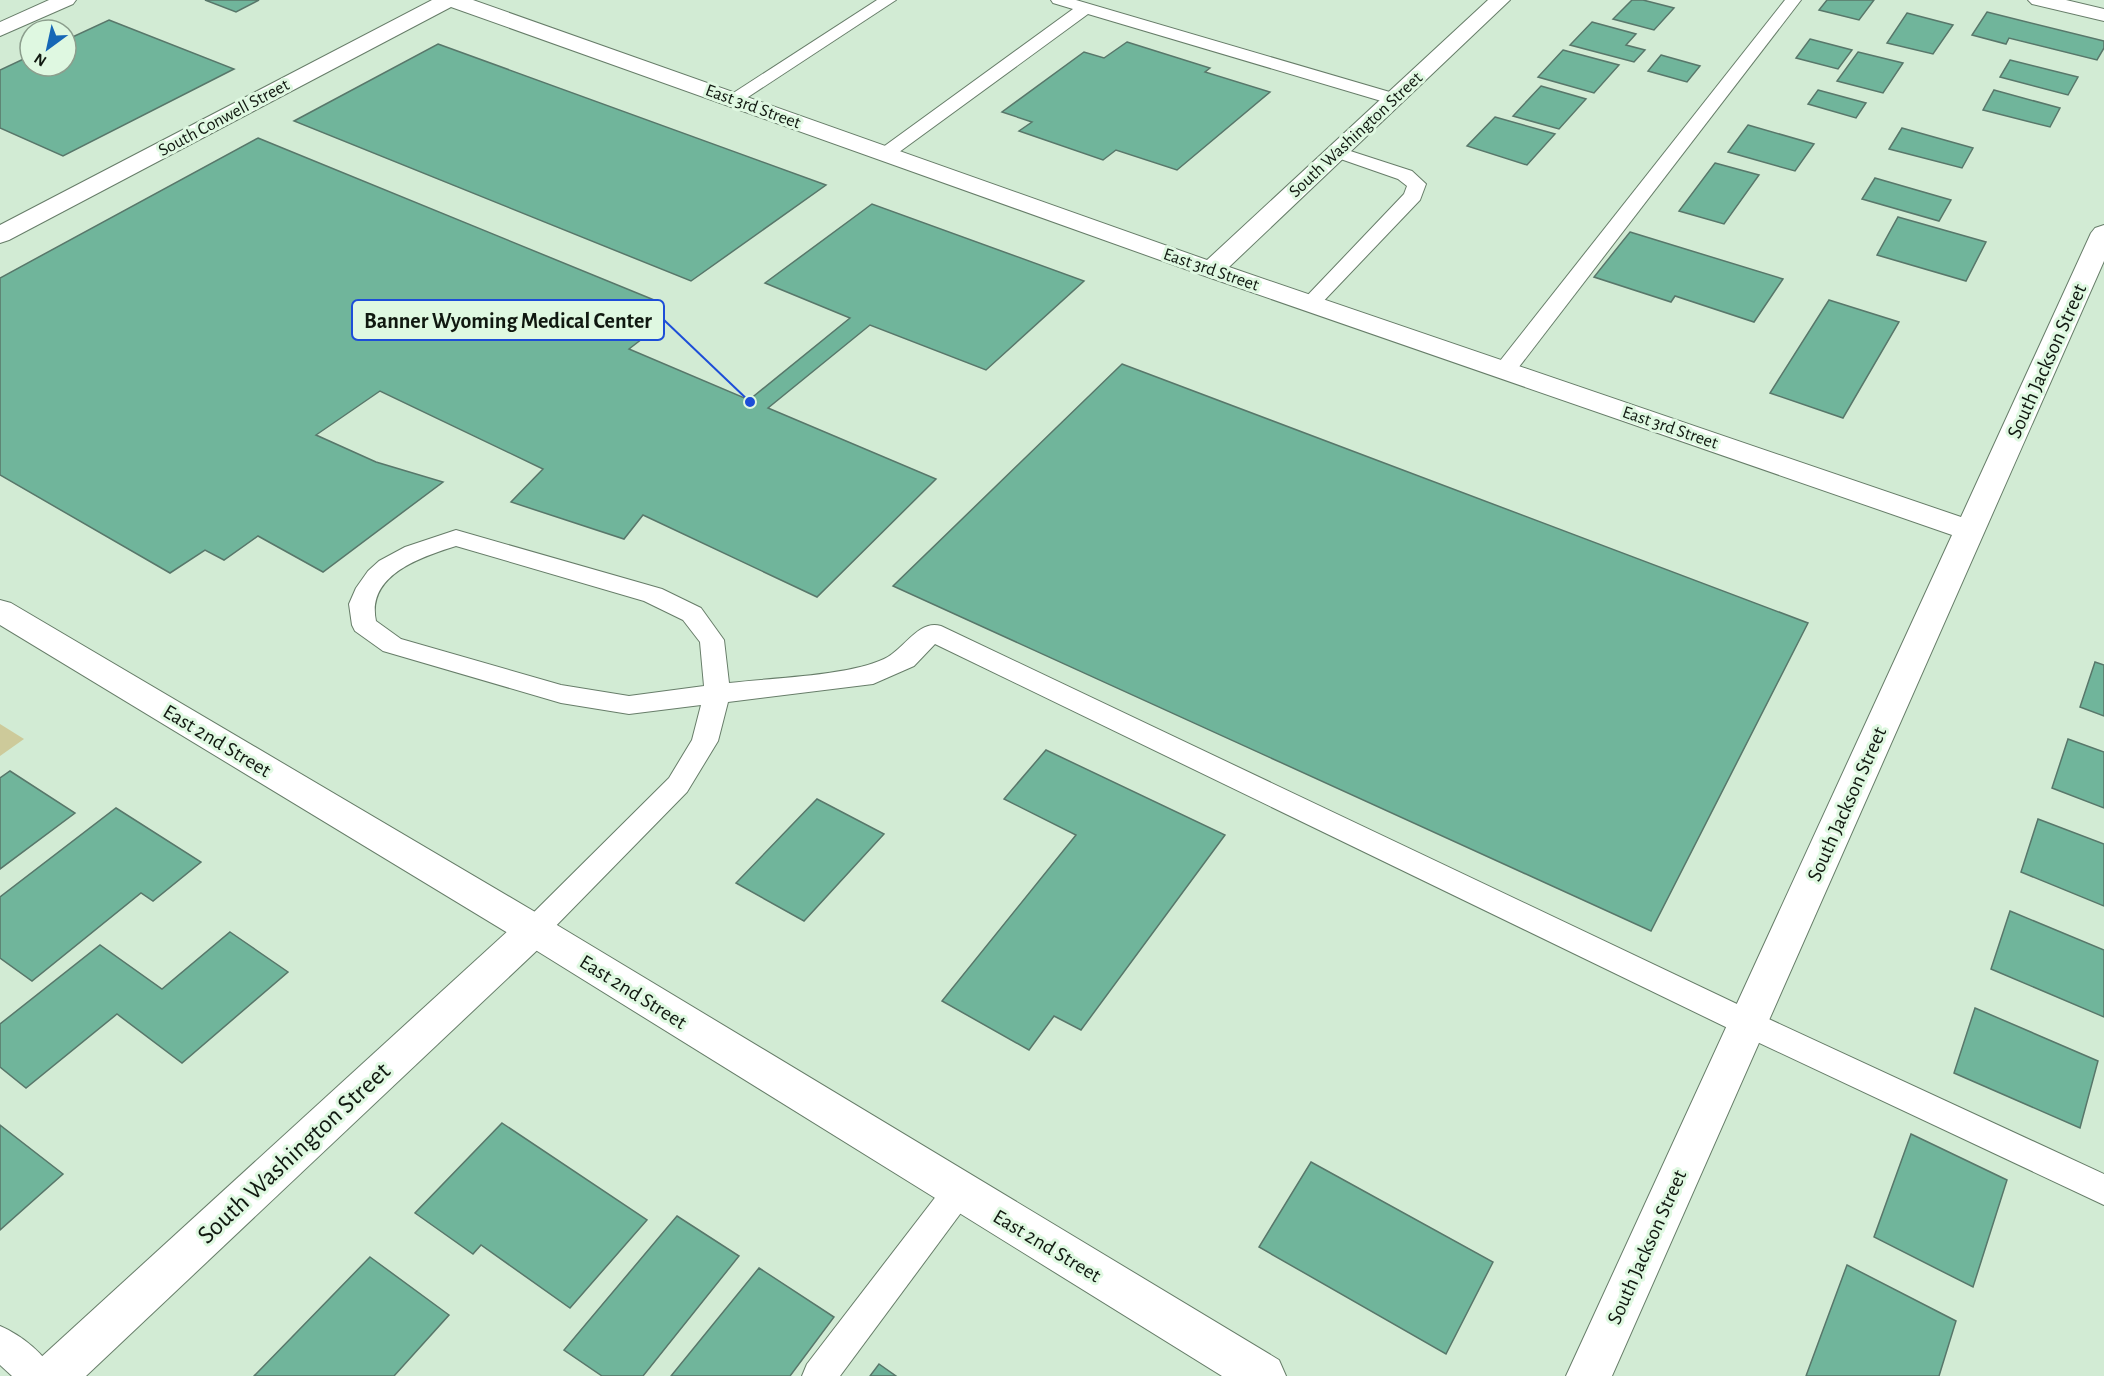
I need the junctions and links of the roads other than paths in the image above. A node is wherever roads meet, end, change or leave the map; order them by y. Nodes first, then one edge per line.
1 (66, 0) edge
2 (448, 0) edge
3 (453, 0) edge
4 (888, 0) edge
5 (1059, 0) edge
6 (1500, 0) edge
7 (1793, 0) edge
8 (2039, 0) edge
9 (1086, 8) junction
10 (2104, 15) edge
11 (0, 30) edge
12 (733, 99) junction
13 (1394, 99) junction
14 (1338, 152) junction
15 (885, 154) junction
16 (2104, 233) edge
17 (0, 235) edge
18 (1211, 270) junction
19 (1310, 304) junction
20 (1504, 371) junction
21 (1971, 531) junction
22 (0, 611) edge
23 (717, 694) junction
24 (534, 930) junction
25 (1747, 1023) junction
26 (2104, 1190) edge
27 (958, 1192) junction
28 (0, 1344) edge
29 (38, 1376) edge
30 (54, 1376) edge
31 (819, 1376) edge
32 (1263, 1376) edge
33 (1589, 1376) edge

1 - 11 street
2 - 17 street, South Conwell Street
3 - 12 street, East 3rd Street
4 - 12 lane
5 - 9 lane
6 - 13 street, South Washington Street
7 - 20 lane
8 - 10 street
9 - 13 lane
9 - 15 lane
12 - 15 street, East 3rd Street
13 - 14 street, South Washington Street
14 - 18 street, South Washington Street
14 - 19 lane
15 - 18 street, East 3rd Street
16 - 21 street, South Jackson Street
18 - 19 street, East 3rd Street
19 - 20 street, East 3rd Street
20 - 21 street, East 3rd Street
21 - 25 street, South Jackson Street
22 - 24 street, East 2nd Street
23 - 23 lane
23 - 24 lane
23 - 25 lane
24 - 27 street, East 2nd Street
24 - 30 street, South Washington Street
25 - 26 lane
25 - 33 street, South Jackson Street
27 - 31 lane
27 - 32 street, East 2nd Street
28 - 29 lane

